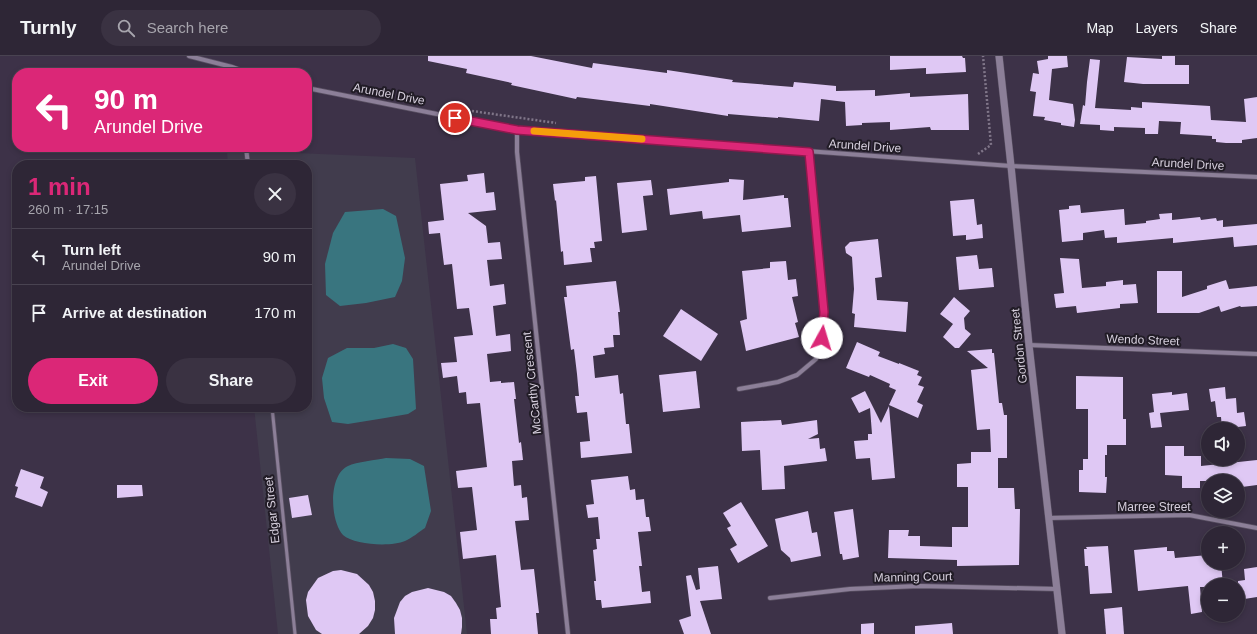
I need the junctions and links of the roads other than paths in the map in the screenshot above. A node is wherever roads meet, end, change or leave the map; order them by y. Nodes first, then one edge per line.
1 (189, 56) edge
2 (999, 56) edge
3 (231, 68) edge
4 (312, 89) edge
5 (517, 130) junction
6 (809, 152) junction
7 (1011, 166) junction
8 (1257, 177) edge
9 (1029, 345) junction
10 (1257, 354) edge
11 (739, 389) dead end
12 (272, 412) edge
13 (1049, 518) junction
14 (1257, 528) edge
15 (1058, 589) junction
16 (770, 598) dead end
17 (294, 634) edge
18 (568, 634) edge
19 (1062, 634) edge

1 - 3 street
2 - 7 street, Gordon Street
4 - 5 street, Arundel Drive
5 - 6 street, Arundel Drive
5 - 18 street, McCarthy Crescent
6 - 7 street, Arundel Drive
6 - 11 street
7 - 8 street, Arundel Drive
7 - 9 street, Gordon Street
9 - 10 street, Wendo Street
9 - 13 street, Gordon Street
12 - 17 lane, Edgar Street
13 - 14 street, Marree Street
13 - 15 street, Gordon Street
15 - 16 street, Manning Court
15 - 19 street, Gordon Street

